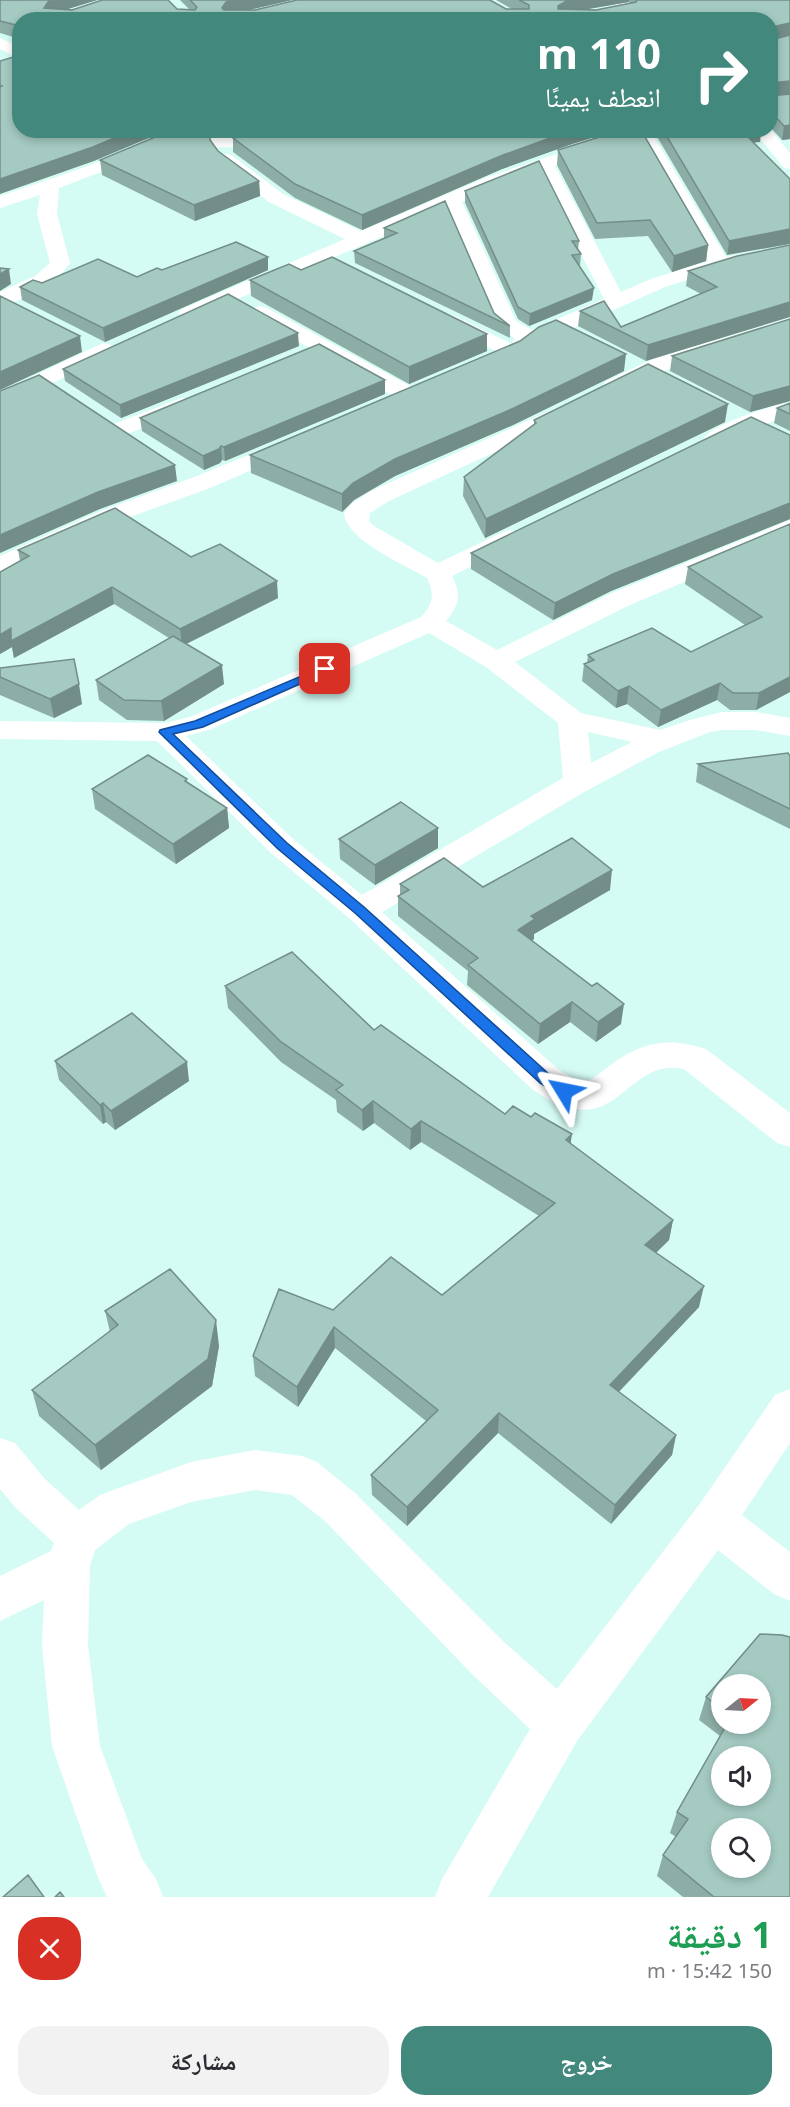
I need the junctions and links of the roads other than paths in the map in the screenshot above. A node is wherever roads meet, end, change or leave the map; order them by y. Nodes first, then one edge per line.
1 (159, 138) edge
2 (195, 138) edge
3 (284, 138) edge
4 (624, 138) edge
5 (650, 138) edge
6 (767, 138) edge
7 (224, 142) junction
8 (544, 163) junction
9 (790, 164) edge
10 (50, 185) junction
11 (452, 200) junction
12 (0, 202) edge
13 (361, 239) junction
14 (790, 251) edge
15 (321, 256) junction
16 (720, 264) junction
17 (342, 267) edge
18 (230, 296) junction
19 (0, 300) edge
20 (615, 301) junction
21 (426, 309) edge
22 (21, 310) edge
23 (166, 323) edge
24 (790, 324) edge
25 (556, 326) junction
26 (529, 338) junction
27 (82, 340) dead end
28 (124, 341) edge
29 (586, 341) edge
30 (322, 346) junction
31 (103, 351) junction
32 (510, 351) junction
33 (301, 355) edge
34 (480, 364) edge
35 (205, 395) edge
36 (0, 401) edge
37 (387, 404) edge
38 (790, 409) edge
39 (738, 417) junction
40 (119, 430) edge
41 (310, 436) edge
42 (780, 438) edge
43 (698, 446) edge
44 (174, 466) edge
45 (201, 483) junction
46 (532, 527) edge
47 (790, 528) edge
48 (0, 565) edge
49 (437, 573) junction
50 (430, 623) junction
51 (496, 661) junction
52 (572, 720) junction
53 (790, 727) edge
54 (0, 730) edge
55 (165, 732) junction
56 (664, 741) junction
57 (578, 782) junction
58 (360, 910) junction
59 (790, 1133) edge
60 (790, 1408) edge
61 (0, 1457) edge
62 (714, 1520) junction
63 (73, 1551) junction
64 (790, 1579) edge
65 (0, 1599) edge
66 (561, 1724) junction
67 (138, 1897) edge
68 (460, 1897) edge

1 - 10 street
2 - 7 street
3 - 7 street
4 - 8 street
5 - 16 street
6 - 9 street
7 - 13 street
8 - 11 street
8 - 20 street
10 - 12 street
10 - 19 street
11 - 13 street
11 - 26 street
13 - 15 street
14 - 16 street
15 - 17 street
15 - 18 street
16 - 20 street
18 - 23 street
18 - 30 street
19 - 22 street
20 - 25 street
21 - 32 street
24 - 49 street
25 - 26 street
25 - 29 street
26 - 32 street
27 - 31 street
28 - 31 street
30 - 33 street
30 - 37 street
31 - 36 street
32 - 34 street
35 - 40 street
38 - 39 street
39 - 42 street
39 - 43 street
41 - 45 street
44 - 45 street
45 - 48 street
46 - 49 street
47 - 51 street
49 - 50 street
50 - 51 street
50 - 55 street
51 - 52 street
52 - 56 street
52 - 57 street
53 - 56 street
54 - 55 street
55 - 58 street
56 - 57 street
57 - 58 street
58 - 59 street
60 - 62 street
61 - 63 street
62 - 64 street
62 - 66 street
63 - 65 street
63 - 66 street
63 - 67 street
66 - 68 street

